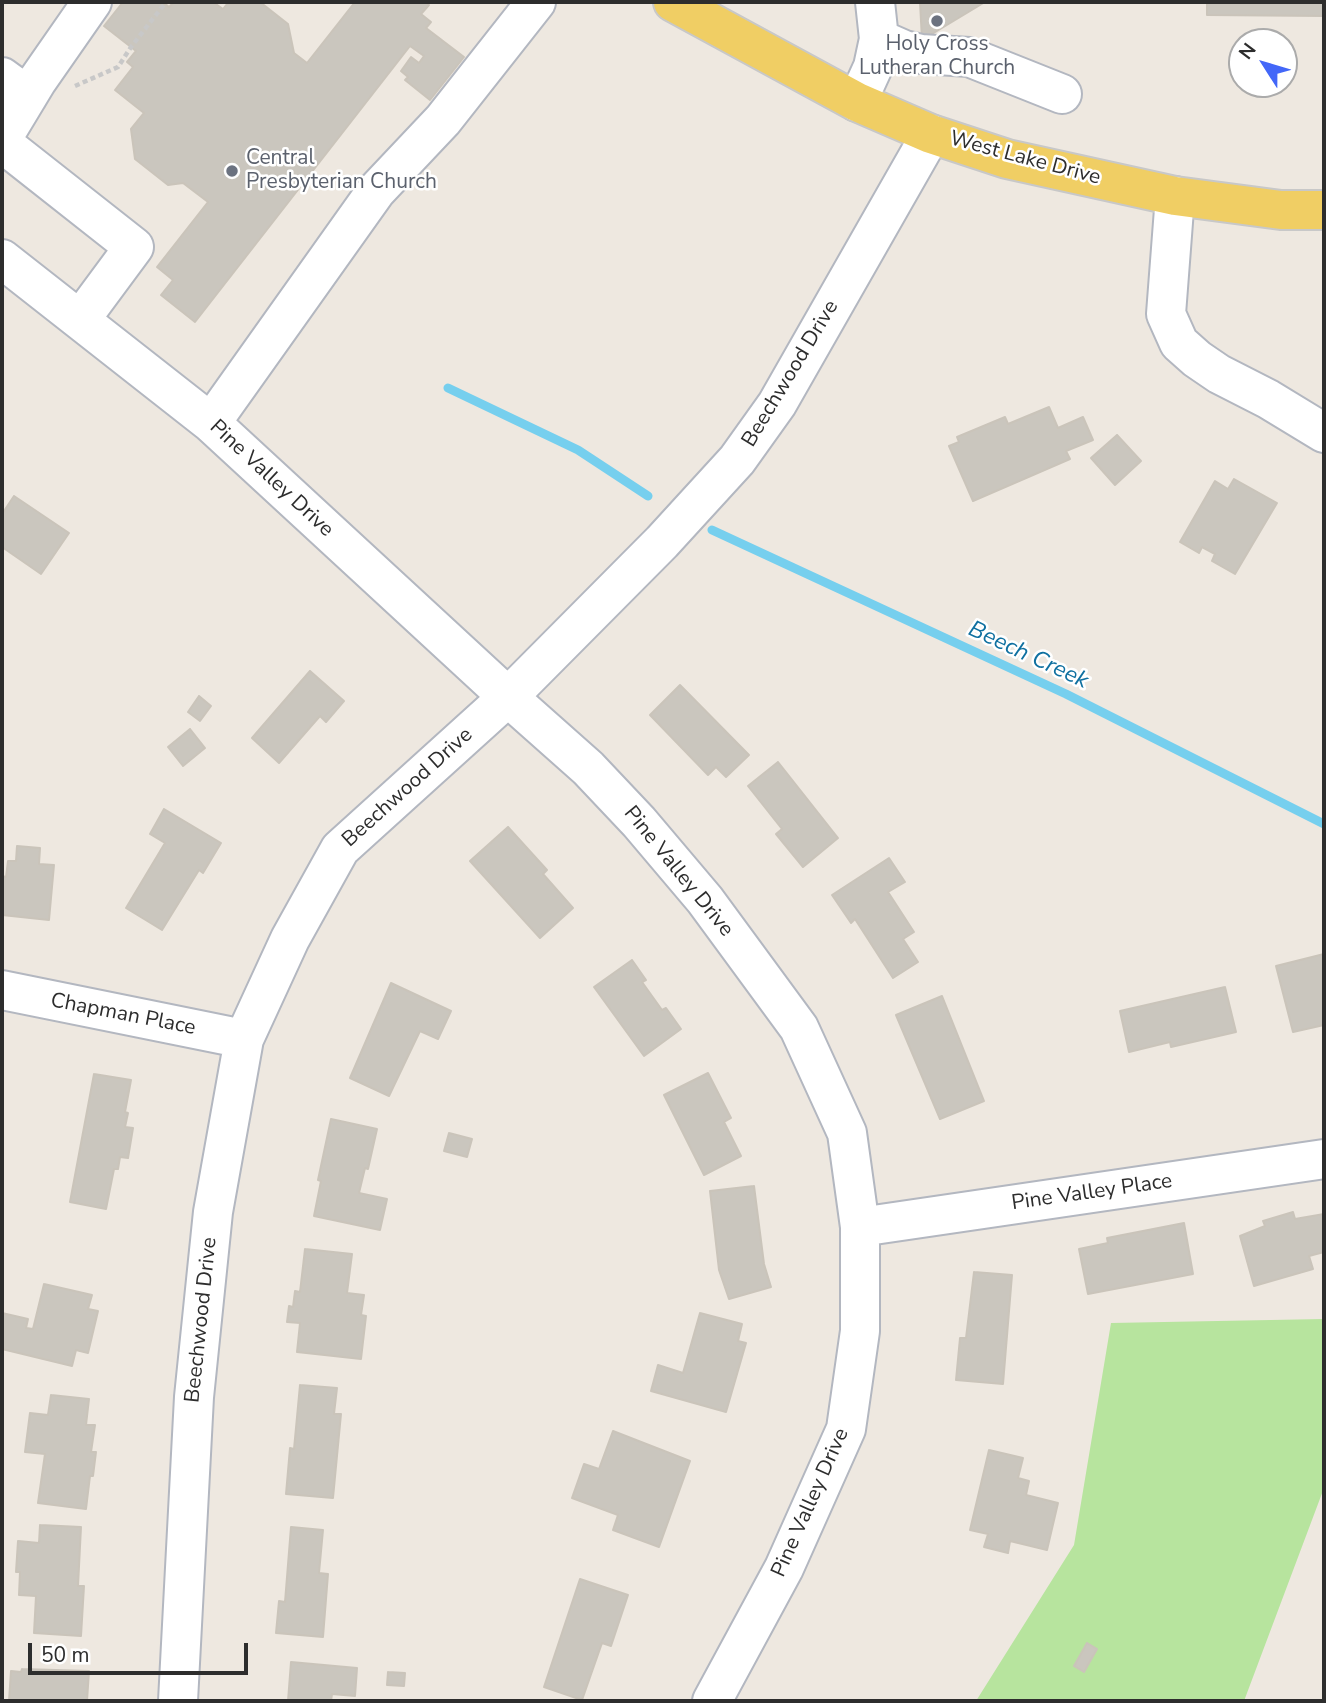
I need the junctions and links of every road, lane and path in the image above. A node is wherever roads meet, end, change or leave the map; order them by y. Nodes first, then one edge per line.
1 (92, 2) edge
2 (166, 2) edge
3 (536, 2) edge
4 (673, 2) edge
5 (877, 20) edge
6 (15, 87) edge
7 (73, 87) dead end
8 (1062, 94) dead end
9 (857, 102) junction
10 (931, 134) junction
11 (2, 141) edge
12 (1175, 196) junction
13 (1324, 210) edge
14 (2, 259) edge
15 (80, 320) junction
16 (211, 423) junction
17 (1324, 433) edge
18 (508, 697) junction
19 (2, 990) edge
20 (244, 1039) junction
21 (1324, 1159) edge
22 (860, 1227) junction
23 (178, 1701) edge
24 (712, 1701) edge

1 - 6 street
2 - 7 path
3 - 16 street
4 - 9 main road, West Lake Drive
5 - 8 street
5 - 9 street
6 - 11 street
9 - 10 main road, West Lake Drive
10 - 12 main road, West Lake Drive
10 - 18 street, Beechwood Drive
11 - 15 street
12 - 13 main road, West Lake Drive
12 - 17 street
14 - 15 street, Pine Valley Drive
15 - 16 street, Pine Valley Drive
16 - 18 street, Pine Valley Drive
18 - 20 street, Beechwood Drive
18 - 22 street, Pine Valley Drive
19 - 20 street, Chapman Place
20 - 23 street, Beechwood Drive
21 - 22 street, Pine Valley Place
22 - 24 street, Pine Valley Drive

